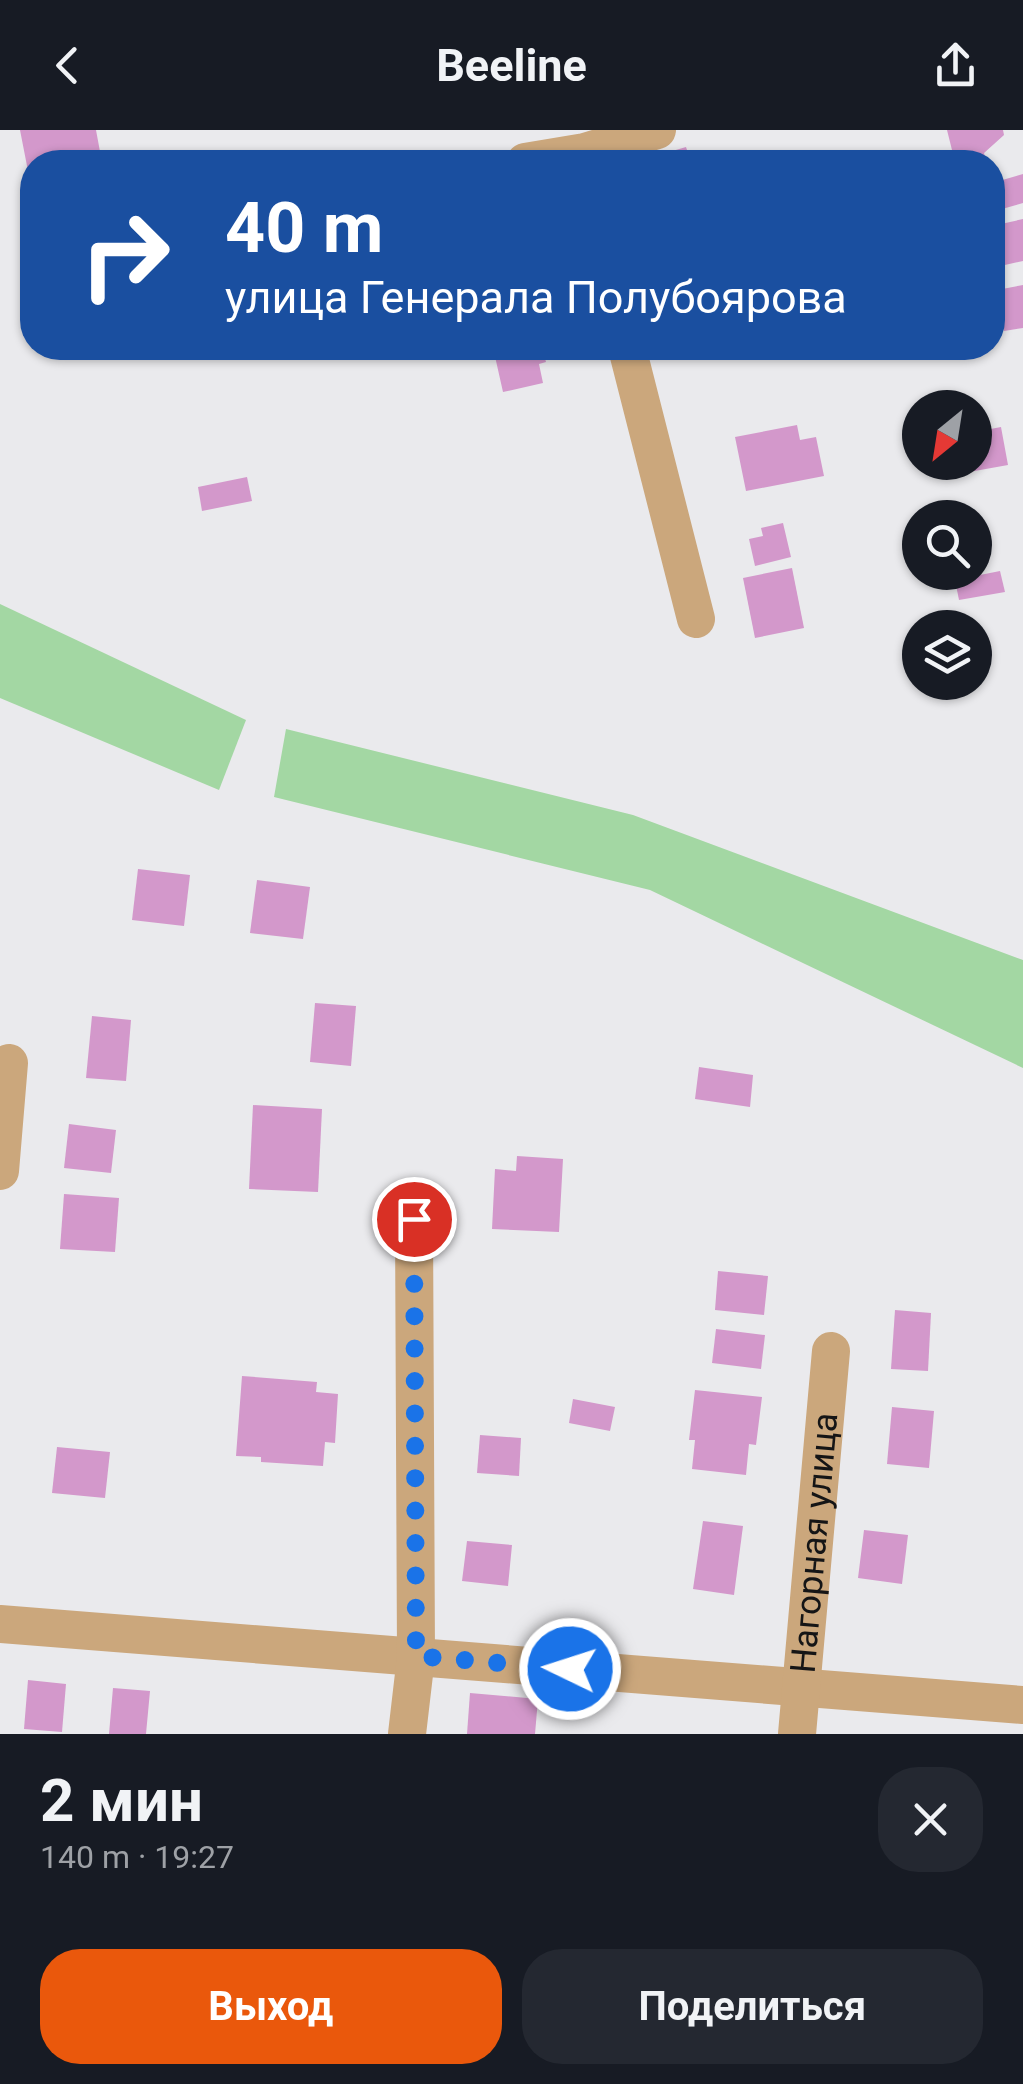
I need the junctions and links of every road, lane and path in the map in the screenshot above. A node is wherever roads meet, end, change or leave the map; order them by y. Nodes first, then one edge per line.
1 (658, 130) edge
2 (583, 148) edge
3 (631, 360) edge
4 (696, 619) dead end
5 (9, 1063) dead end
6 (0, 1170) edge
7 (414, 1219) dead end
8 (832, 1351) dead end
9 (0, 1624) edge
10 (416, 1656) junction
11 (802, 1687) junction
12 (1023, 1705) edge
13 (407, 1734) edge
14 (797, 1734) edge

1 - 2 street
3 - 4 street
5 - 6 street
7 - 10 street
8 - 11 street, Нагорная улица
9 - 10 street
10 - 11 street
10 - 13 street
11 - 12 street
11 - 14 street, Нагорная улица

